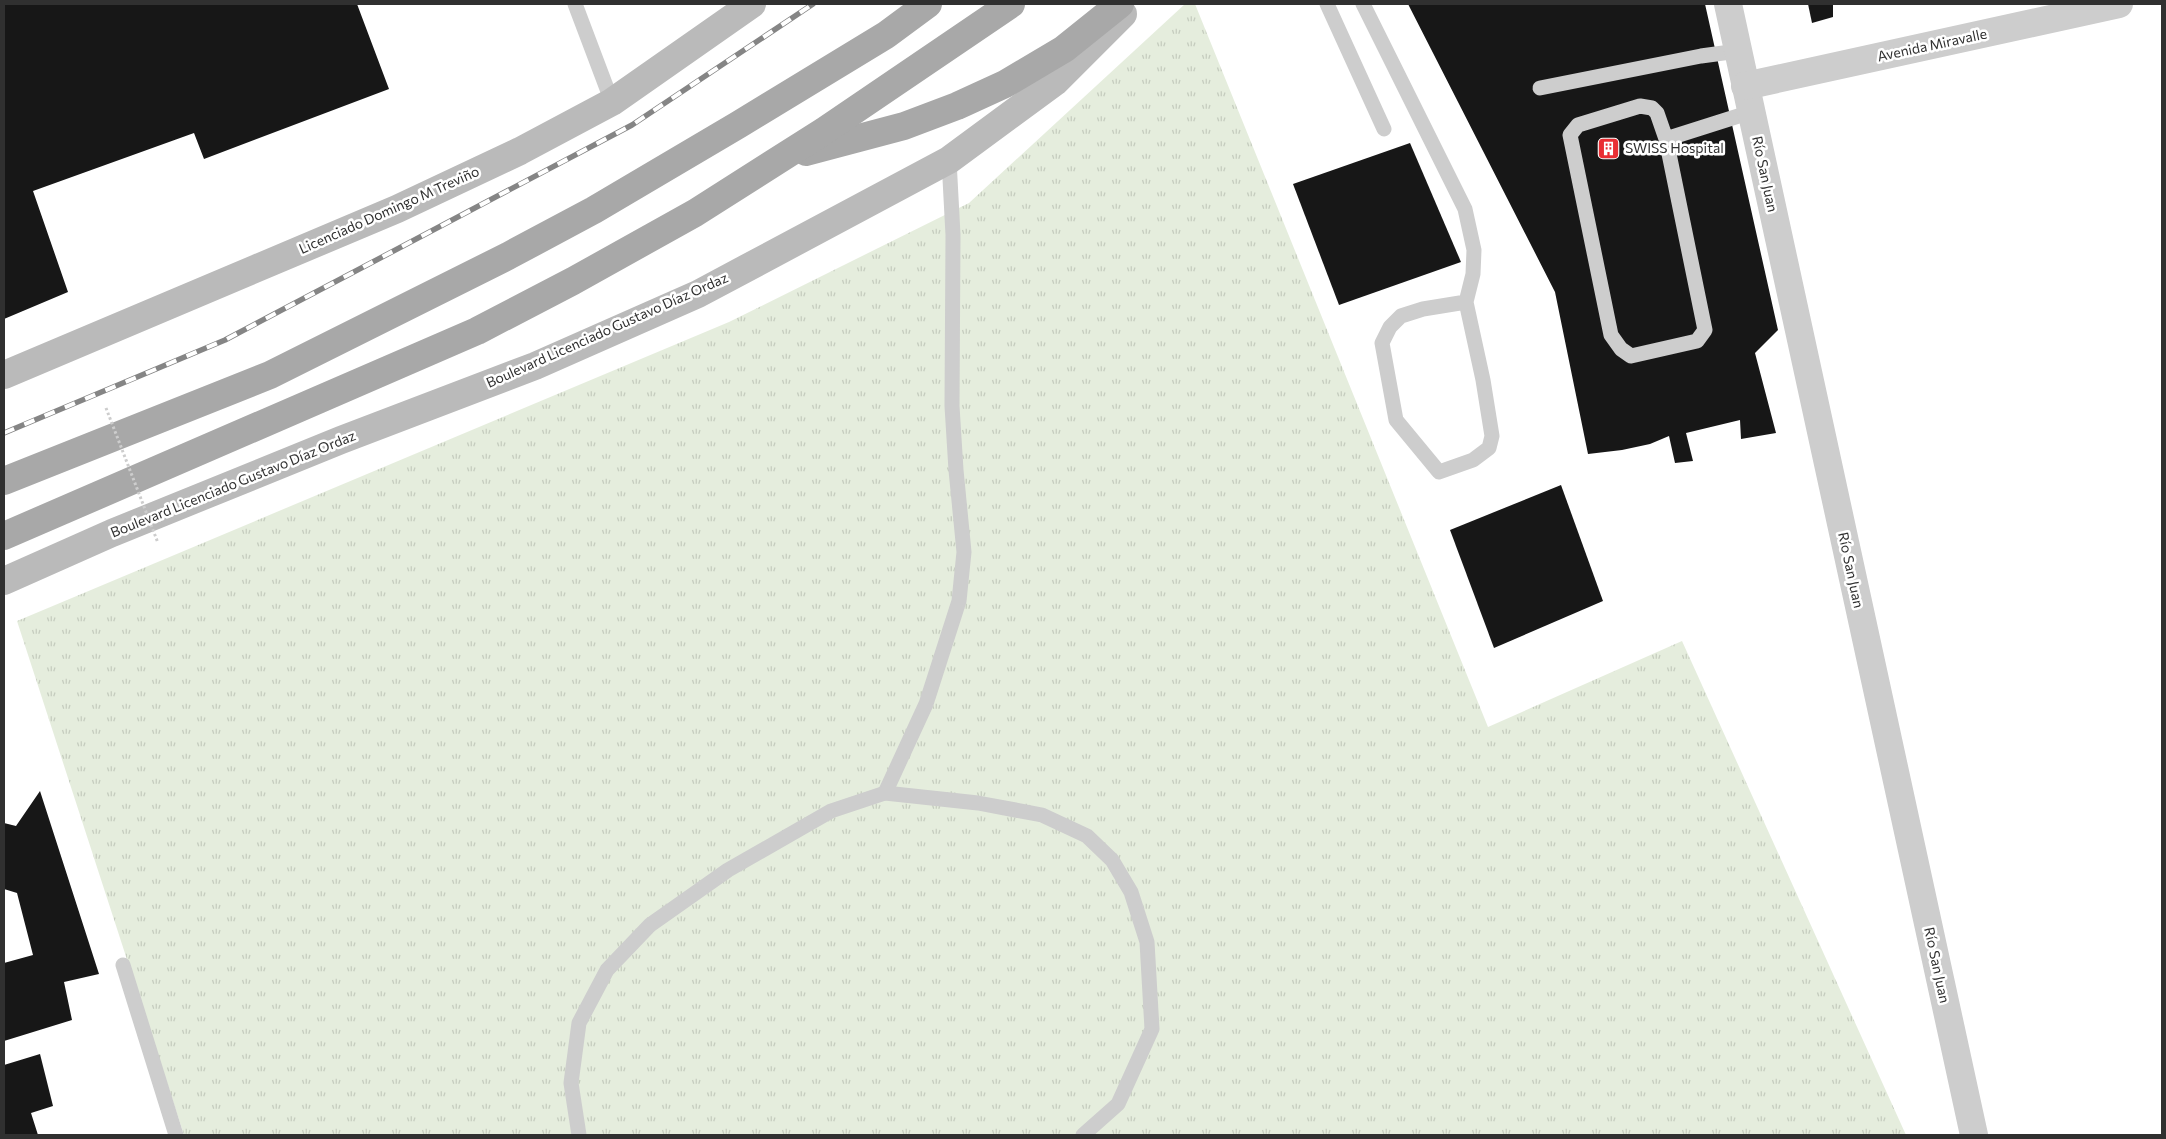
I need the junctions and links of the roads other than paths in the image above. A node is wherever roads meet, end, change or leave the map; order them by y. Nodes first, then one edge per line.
1 (575, 4) edge
2 (752, 4) edge
3 (928, 4) edge
4 (1011, 4) edge
5 (1120, 4) edge
6 (1133, 4) edge
7 (1327, 4) edge
8 (1363, 4) edge
9 (1728, 4) edge
10 (2119, 4) edge
11 (1738, 51) junction
12 (1745, 86) junction
13 (1540, 88) dead end
14 (612, 102) junction
15 (1751, 112) junction
16 (1384, 129) dead end
17 (1666, 139) junction
18 (778, 160) junction
19 (949, 160) junction
20 (1466, 302) junction
21 (4, 375) edge
22 (4, 481) edge
23 (4, 536) edge
24 (4, 582) edge
25 (885, 793) junction
26 (123, 965) dead end
27 (176, 1135) edge
28 (579, 1135) edge
29 (1083, 1135) edge
30 (1974, 1135) edge

1 - 14 lane
2 - 14 main road, Licenciado Domingo M Treviño
3 - 22 main road
4 - 18 main road
5 - 18 main road
6 - 19 main road, Boulevard Licenciado Gustavo Díaz Ordaz
7 - 16 lane
8 - 20 lane
9 - 11 street, Río San Juan
10 - 12 street, Avenida Miravalle
11 - 12 street, Río San Juan
11 - 13 lane
12 - 15 street, Río San Juan
14 - 21 main road, Licenciado Domingo M Treviño
15 - 17 lane
15 - 30 street, Río San Juan
17 - 17 lane
18 - 23 main road
19 - 24 main road, Boulevard Licenciado Gustavo Díaz Ordaz
19 - 25 lane
20 - 20 lane
25 - 28 lane
25 - 29 lane
26 - 27 lane

